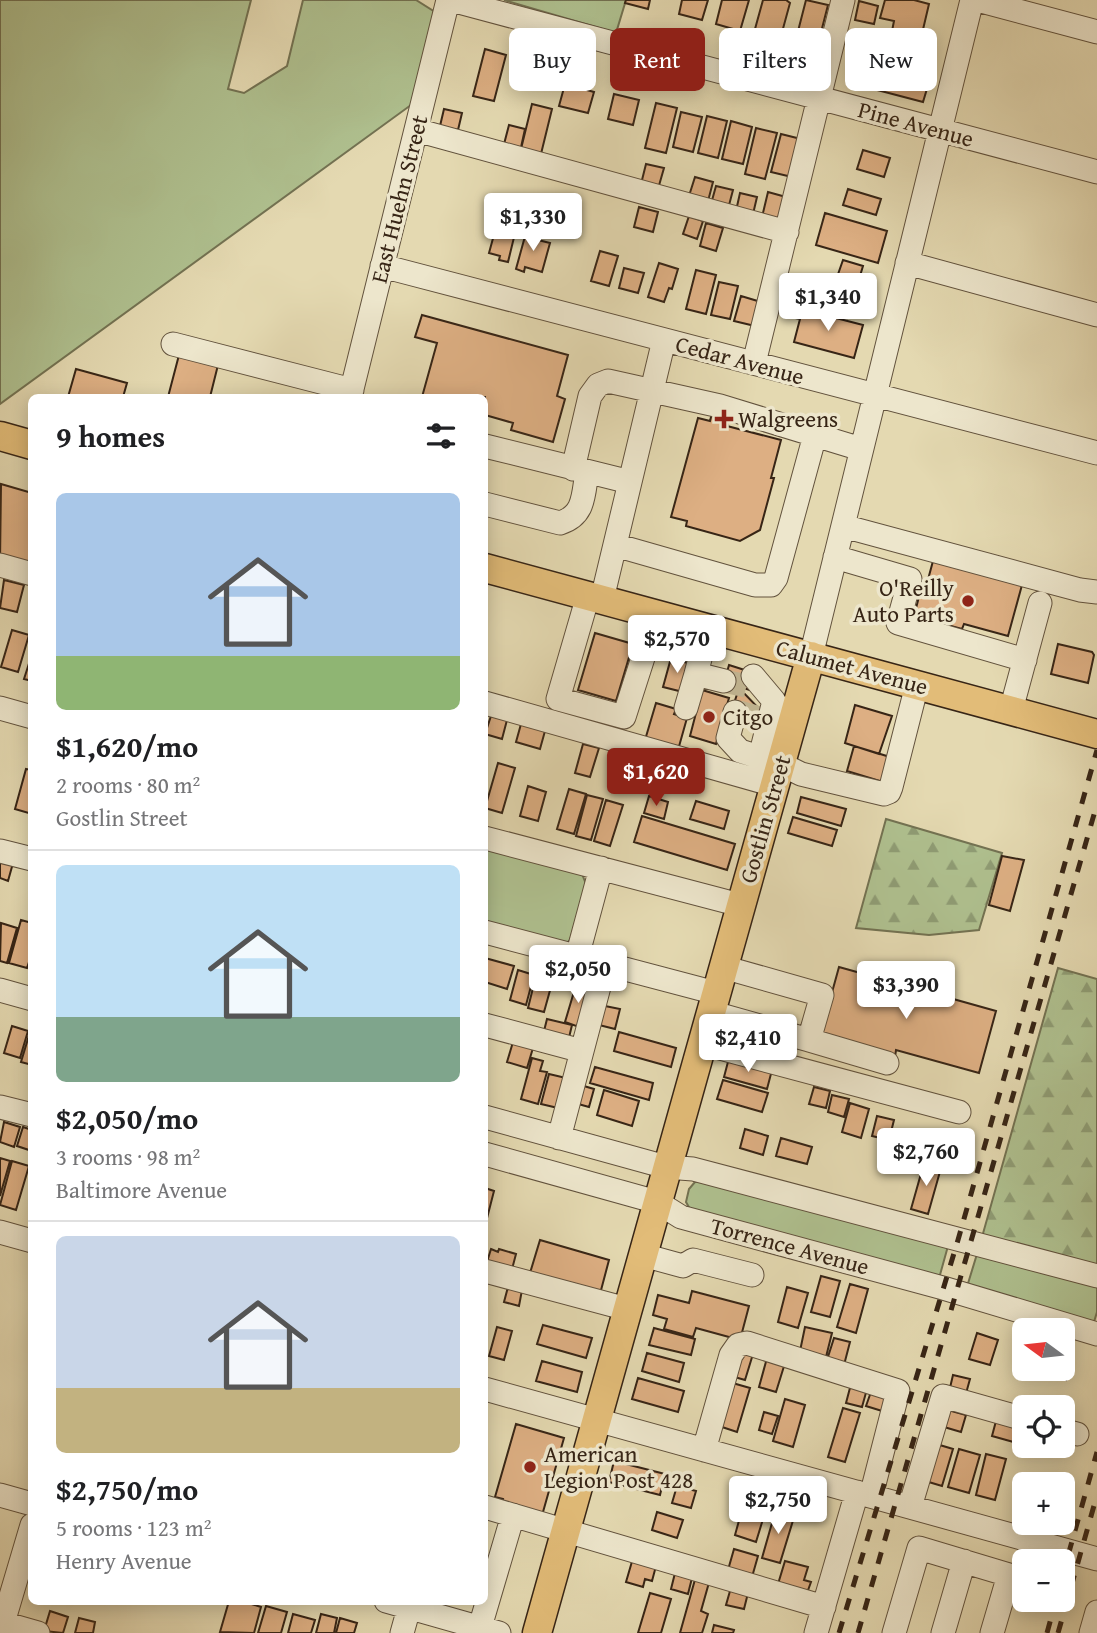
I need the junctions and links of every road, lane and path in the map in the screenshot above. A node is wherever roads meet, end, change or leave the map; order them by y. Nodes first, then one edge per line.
1 (449, 0) edge
2 (843, 0) edge
3 (974, 0) edge
4 (1097, 32) edge
5 (819, 98) junction
6 (416, 130) junction
7 (940, 130) junction
8 (1097, 172) edge
9 (787, 232) junction
10 (907, 263) junction
11 (382, 266) junction
12 (1097, 315) edge
13 (664, 340) junction
14 (173, 344) dead end
15 (754, 363) junction
16 (652, 389) junction
17 (351, 394) edge
18 (875, 395) junction
19 (815, 435) junction
20 (0, 436) edge
21 (28, 444) edge
22 (488, 447) edge
23 (861, 449) junction
24 (1097, 453) edge
25 (580, 471) junction
26 (630, 482) junction
27 (488, 505) edge
28 (843, 526) junction
29 (615, 545) junction
30 (835, 557) junction
31 (0, 565) edge
32 (488, 569) edge
33 (28, 573) edge
34 (1097, 592) edge
35 (595, 598) junction
36 (1040, 603) dead end
37 (657, 614) junction
38 (708, 628) junction
39 (811, 656) junction
40 (1024, 660) junction
41 (698, 668) junction
42 (917, 685) junction
43 (745, 691) junction
44 (488, 704) edge
45 (0, 708) edge
46 (686, 708) dead end
47 (1011, 710) junction
48 (28, 716) edge
49 (1097, 734) edge
50 (764, 764) junction
51 (488, 839) edge
52 (0, 851) edge
53 (28, 858) edge
54 (601, 868) junction
55 (740, 905) junction
56 (488, 933) edge
57 (578, 957) junction
58 (606, 964) junction
59 (0, 990) edge
60 (716, 991) junction
61 (28, 998) edge
62 (488, 1026) edge
63 (809, 1040) junction
64 (701, 1043) junction
65 (582, 1051) junction
66 (887, 1063) dead end
67 (0, 1107) edge
68 (959, 1112) dead end
69 (28, 1114) edge
70 (488, 1118) edge
71 (559, 1138) junction
72 (488, 1155) edge
73 (666, 1167) junction
74 (657, 1202) junction
75 (0, 1232) edge
76 (28, 1240) edge
77 (643, 1255) junction
78 (488, 1272) edge
79 (752, 1275) dead end
80 (1097, 1276) edge
81 (627, 1309) junction
82 (1097, 1334) edge
83 (488, 1390) edge
84 (1012, 1416) edge
85 (596, 1420) junction
86 (705, 1450) junction
87 (864, 1494) junction
88 (0, 1495) edge
89 (28, 1503) edge
90 (910, 1507) junction
91 (488, 1508) edge
92 (513, 1515) junction
93 (566, 1530) junction
94 (28, 1538) edge
95 (1097, 1559) edge
96 (964, 1561) junction
97 (399, 1605) edge
98 (824, 1607) junction
99 (409, 1608) junction
100 (1097, 1612) edge
101 (1, 1628) edge
102 (489, 1630) edge
103 (38, 1633) edge
104 (402, 1633) edge
105 (537, 1633) edge
106 (817, 1633) edge
107 (894, 1633) edge
108 (943, 1633) edge
109 (992, 1633) edge
110 (1091, 1633) edge

1 - 5 street, Pine Avenue
1 - 6 street, East Huehn Street
2 - 5 street
3 - 4 street
3 - 7 street, Gostlin Street
5 - 7 street, Pine Avenue
5 - 9 street
6 - 9 street
6 - 11 street, East Huehn Street
7 - 8 street, Pine Avenue
7 - 10 street, Gostlin Street
9 - 15 street
10 - 12 street
10 - 18 street, Gostlin Street
11 - 13 street, Cedar Avenue
11 - 17 street, East Huehn Street
13 - 15 street, Cedar Avenue
13 - 16 street
14 - 17 street
15 - 18 street, Cedar Avenue
16 - 19 street
16 - 25 street
16 - 26 street
18 - 23 street, Gostlin Street
18 - 24 street, Cedar Avenue
19 - 23 street
19 - 29 street
20 - 21 main road
22 - 25 street
23 - 28 street, Gostlin Street
25 - 26 street
25 - 27 street
26 - 29 street
28 - 30 street, Gostlin Street
28 - 34 street
29 - 35 street
30 - 39 street, Gostlin Street
30 - 40 street
31 - 33 street
32 - 35 main road, Calumet Avenue
35 - 37 main road, Calumet Avenue
35 - 37 street
36 - 40 street
37 - 38 main road, Calumet Avenue
38 - 39 main road, Calumet Avenue
38 - 41 street
39 - 42 main road, Calumet Avenue
39 - 50 main road, Gostlin Street
40 - 47 street
41 - 43 street
41 - 46 street
42 - 47 main road, Calumet Avenue
42 - 50 street
43 - 50 street
43 - 50 street
44 - 50 street
45 - 48 street
47 - 49 main road, Calumet Avenue
50 - 55 main road, Gostlin Street
51 - 54 street
52 - 53 street
54 - 55 street
54 - 57 street
55 - 60 main road, Gostlin Street
56 - 57 street
57 - 58 street
58 - 60 street
58 - 65 street
59 - 61 street
60 - 63 street
60 - 63 street
60 - 64 main road, Gostlin Street
62 - 65 street
63 - 66 street
64 - 68 street
64 - 73 main road, Gostlin Street
65 - 71 street
67 - 69 street
70 - 71 street
71 - 73 street
72 - 74 street, Torrence Avenue
73 - 74 main road, Gostlin Street
73 - 80 street
74 - 77 main road, Gostlin Street
74 - 82 street, Torrence Avenue
75 - 76 street
77 - 79 street
77 - 81 main road, Gostlin Street
78 - 81 street
81 - 85 main road, Gostlin Street
83 - 85 street
84 - 90 street
85 - 86 street
85 - 93 main road, Gostlin Street
86 - 87 street
86 - 87 street
87 - 90 street
87 - 98 street
88 - 89 street
90 - 95 street
91 - 92 street
92 - 93 street
92 - 102 street
93 - 98 street
93 - 105 main road, Gostlin Street
94 - 101 street
96 - 107 street
96 - 108 street
96 - 109 street
97 - 99 street
98 - 106 street
99 - 102 street
99 - 104 street
100 - 110 street
101 - 103 street

